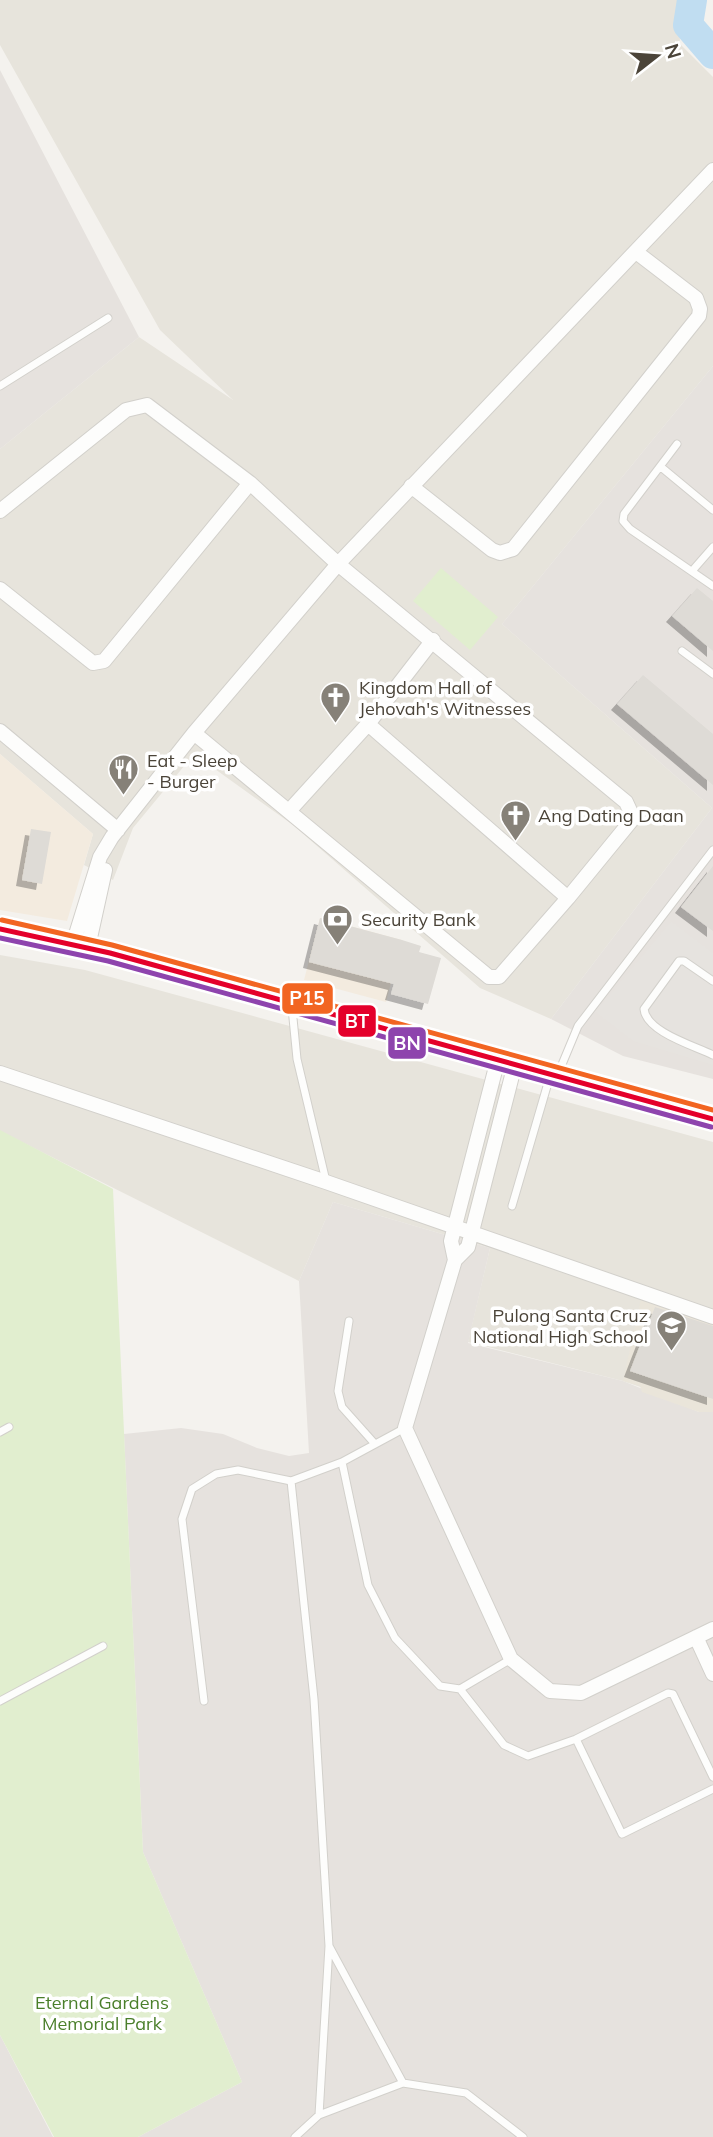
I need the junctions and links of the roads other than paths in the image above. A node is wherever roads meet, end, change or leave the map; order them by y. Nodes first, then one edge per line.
1 (711, 177) edge
2 (636, 252) junction
3 (108, 318) dead end
4 (0, 386) edge
5 (677, 444) dead end
6 (661, 467) junction
7 (250, 483) junction
8 (411, 486) junction
9 (713, 510) edge
10 (0, 511) edge
11 (713, 547) edge
12 (338, 564) junction
13 (692, 571) junction
14 (713, 586) edge
15 (0, 589) edge
16 (433, 640) junction
17 (682, 651) dead end
18 (713, 674) edge
19 (368, 724) junction
20 (0, 732) edge
21 (194, 733) junction
22 (289, 811) junction
23 (117, 830) junction
24 (713, 850) edge
25 (568, 898) junction
26 (0, 929) edge
27 (80, 946) junction
28 (713, 981) edge
29 (291, 1003) junction
30 (713, 1055) edge
31 (507, 1061) junction
32 (0, 1073) edge
33 (554, 1074) junction
34 (713, 1119) edge
35 (326, 1182) junction
36 (512, 1206) dead end
37 (454, 1227) junction
38 (472, 1233) junction
39 (455, 1260) junction
40 (713, 1317) edge
41 (349, 1321) dead end
42 (9, 1427) dead end
43 (405, 1428) junction
44 (0, 1432) edge
45 (376, 1444) junction
46 (342, 1462) junction
47 (291, 1481) junction
48 (713, 1629) edge
49 (696, 1637) junction
50 (103, 1646) dead end
51 (510, 1659) junction
52 (713, 1674) edge
53 (460, 1689) junction
54 (1, 1698) edge
55 (204, 1701) dead end
56 (576, 1740) junction
57 (713, 1777) edge
58 (713, 1789) edge
59 (329, 1946) junction
60 (403, 2083) junction
61 (319, 2115) junction
62 (295, 2137) edge
63 (523, 2137) edge

1 - 2 street
2 - 8 street
2 - 8 street
3 - 4 lane
5 - 6 lane
6 - 9 lane
6 - 13 lane
7 - 10 street
7 - 12 street
7 - 15 street
8 - 12 street
11 - 13 lane
12 - 16 street
12 - 21 street
13 - 14 lane
16 - 19 street
16 - 25 street
17 - 18 lane
19 - 22 street
19 - 25 street
20 - 23 street
21 - 22 street
21 - 23 street
22 - 25 street
23 - 27 street
24 - 33 lane
26 - 27 main road
27 - 29 main road
28 - 30 lane
29 - 31 main road
29 - 35 lane
31 - 33 main road
31 - 37 street
31 - 38 street
32 - 35 street
33 - 34 main road
33 - 36 lane
35 - 37 street
37 - 38 street
37 - 39 street
38 - 39 street
38 - 40 street
39 - 43 street
41 - 45 lane
42 - 44 lane
43 - 45 lane
43 - 51 street
45 - 46 lane
46 - 47 lane
46 - 53 lane
47 - 55 lane
47 - 59 lane
48 - 49 street
49 - 51 street
49 - 52 street
50 - 54 lane
51 - 53 lane
53 - 56 lane
56 - 57 lane
56 - 58 lane
59 - 60 lane
59 - 61 lane
60 - 61 lane
60 - 63 lane
61 - 62 lane

